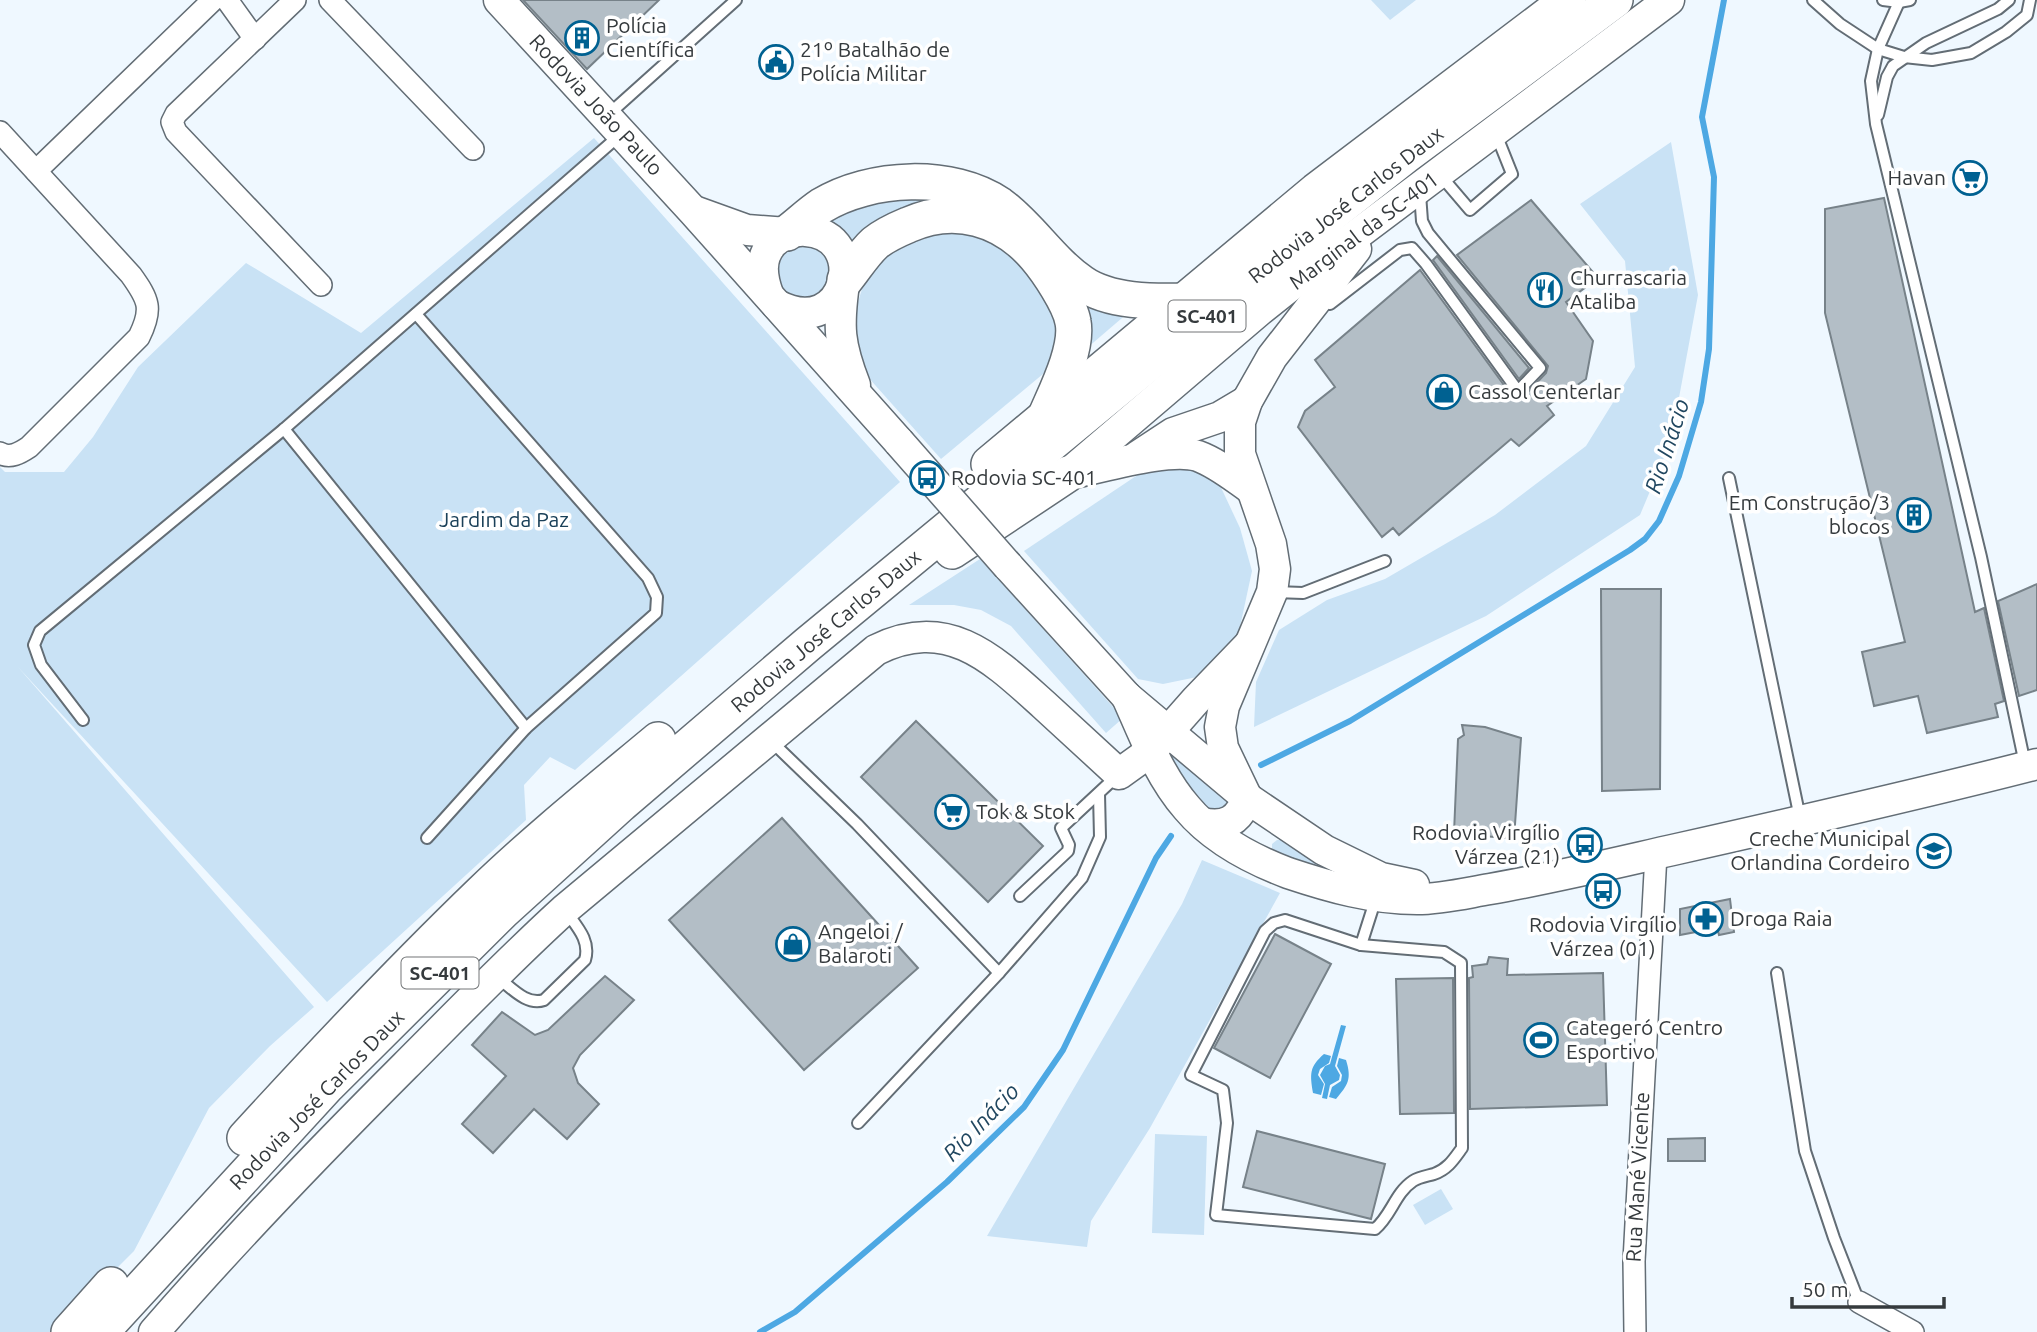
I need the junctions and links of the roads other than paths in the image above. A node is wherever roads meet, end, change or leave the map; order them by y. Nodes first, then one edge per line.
1 (213, 0) edge
2 (227, 0) edge
3 (295, 0) edge
4 (330, 0) edge
5 (499, 0) edge
6 (736, 0) edge
7 (1568, 0) edge
8 (1615, 0) edge
9 (1669, 0) edge
10 (1814, 0) edge
11 (1883, 0) edge
12 (2009, 0) edge
13 (2030, 0) edge
14 (1905, 1) edge
15 (255, 39) junction
16 (1878, 49) junction
17 (1904, 57) junction
18 (1876, 124) junction
19 (615, 125) junction
20 (1495, 131) junction
21 (0, 132) edge
22 (473, 149) dead end
23 (36, 171) junction
24 (1429, 181) junction
25 (693, 211) junction
26 (1382, 216) junction
27 (788, 233) junction
28 (845, 280) junction
29 (321, 285) dead end
30 (773, 299) junction
31 (1186, 301) junction
32 (416, 314) junction
33 (1272, 357) junction
34 (860, 398) junction
35 (1247, 401) junction
36 (1045, 416) junction
37 (284, 429) junction
38 (9, 454) edge
39 (1130, 461) junction
40 (1068, 474) junction
41 (1729, 478) dead end
42 (1250, 488) junction
43 (1385, 561) dead end
44 (1272, 592) junction
45 (808, 644) junction
46 (1250, 645) junction
47 (1196, 700) junction
48 (1136, 705) junction
49 (83, 720) dead end
50 (526, 728) junction
51 (768, 739) junction
52 (1159, 742) junction
53 (2031, 766) edge
54 (1109, 784) junction
55 (1247, 798) junction
56 (1801, 821) junction
57 (1202, 823) junction
58 (1294, 831) junction
59 (427, 838) dead end
60 (1656, 854) junction
61 (1261, 862) junction
62 (1490, 889) junction
63 (1020, 896) dead end
64 (1376, 897) junction
65 (565, 909) junction
66 (1361, 945) junction
67 (999, 973) junction
68 (1777, 974) dead end
69 (495, 975) junction
70 (858, 1123) dead end
71 (1859, 1302) joint
72 (68, 1332) edge
73 (101, 1332) edge
74 (153, 1332) edge
75 (1635, 1332) edge
76 (1913, 1332) edge

1 - 23 street
2 - 15 street
3 - 15 street
4 - 22 street
5 - 19 main road, Rodovia João Paulo
6 - 19 lane
7 - 31 highway, Rodovia José Carlos Daux / SC-401
8 - 45 highway, Rodovia José Carlos Daux / SC-401
9 - 20 main road, Marginal da SC-401
10 - 16 lane
11 - 14 lane
12 - 17 lane
13 - 17 lane
14 - 16 lane
15 - 29 street
16 - 17 lane
16 - 18 lane
17 - 18 lane
18 - 53 lane
19 - 25 main road, Rodovia João Paulo
19 - 32 lane
20 - 24 main road, Marginal da SC-401
20 - 24 lane
21 - 23 street
23 - 38 street
24 - 26 main road, Marginal da SC-401
24 - 33 lane
25 - 27 main road, Rodovia João Paulo
25 - 30 main road, Rodovia João Paulo
26 - 33 main road
26 - 40 main road, Marginal da SC-401
27 - 28 main road
27 - 30 main road
27 - 31 highway
28 - 30 main road
28 - 34 main road, Rodovia João Paulo
28 - 36 highway
30 - 34 main road, Rodovia João Paulo
31 - 36 highway, Rodovia José Carlos Daux / SC-401
32 - 37 lane
32 - 50 lane
33 - 35 main road
34 - 48 main road, Rodovia João Paulo, bridge
35 - 39 main road
35 - 42 main road
36 - 72 highway, Rodovia José Carlos Daux / SC-401
37 - 49 lane
37 - 50 lane
39 - 40 main road
39 - 42 main road
40 - 45 highway
41 - 56 lane
42 - 44 main road
43 - 44 lane
44 - 46 main road
45 - 73 highway, Rodovia José Carlos Daux / SC-401
46 - 47 main road
46 - 55 main road
47 - 48 main road
47 - 52 main road
48 - 52 main road, Rodovia João Paulo
50 - 59 lane
51 - 54 main road
51 - 65 main road
51 - 67 lane
52 - 54 main road
52 - 55 main road
52 - 57 main road, Rodovia João Paulo
53 - 56 main road
54 - 63 lane
54 - 67 lane
55 - 57 main road
55 - 58 main road
56 - 60 main road
57 - 61 main road, Rodovia João Paulo
58 - 61 main road
58 - 62 main road
60 - 62 main road
60 - 75 street, Rua Mané Vicente
61 - 64 main road, Rodovia João Paulo
62 - 64 main road, Rodovia João Paulo
64 - 66 lane
65 - 69 main road
65 - 69 lane
66 - 66 lane
67 - 70 lane
68 - 71 lane
69 - 74 main road
71 - 76 street

